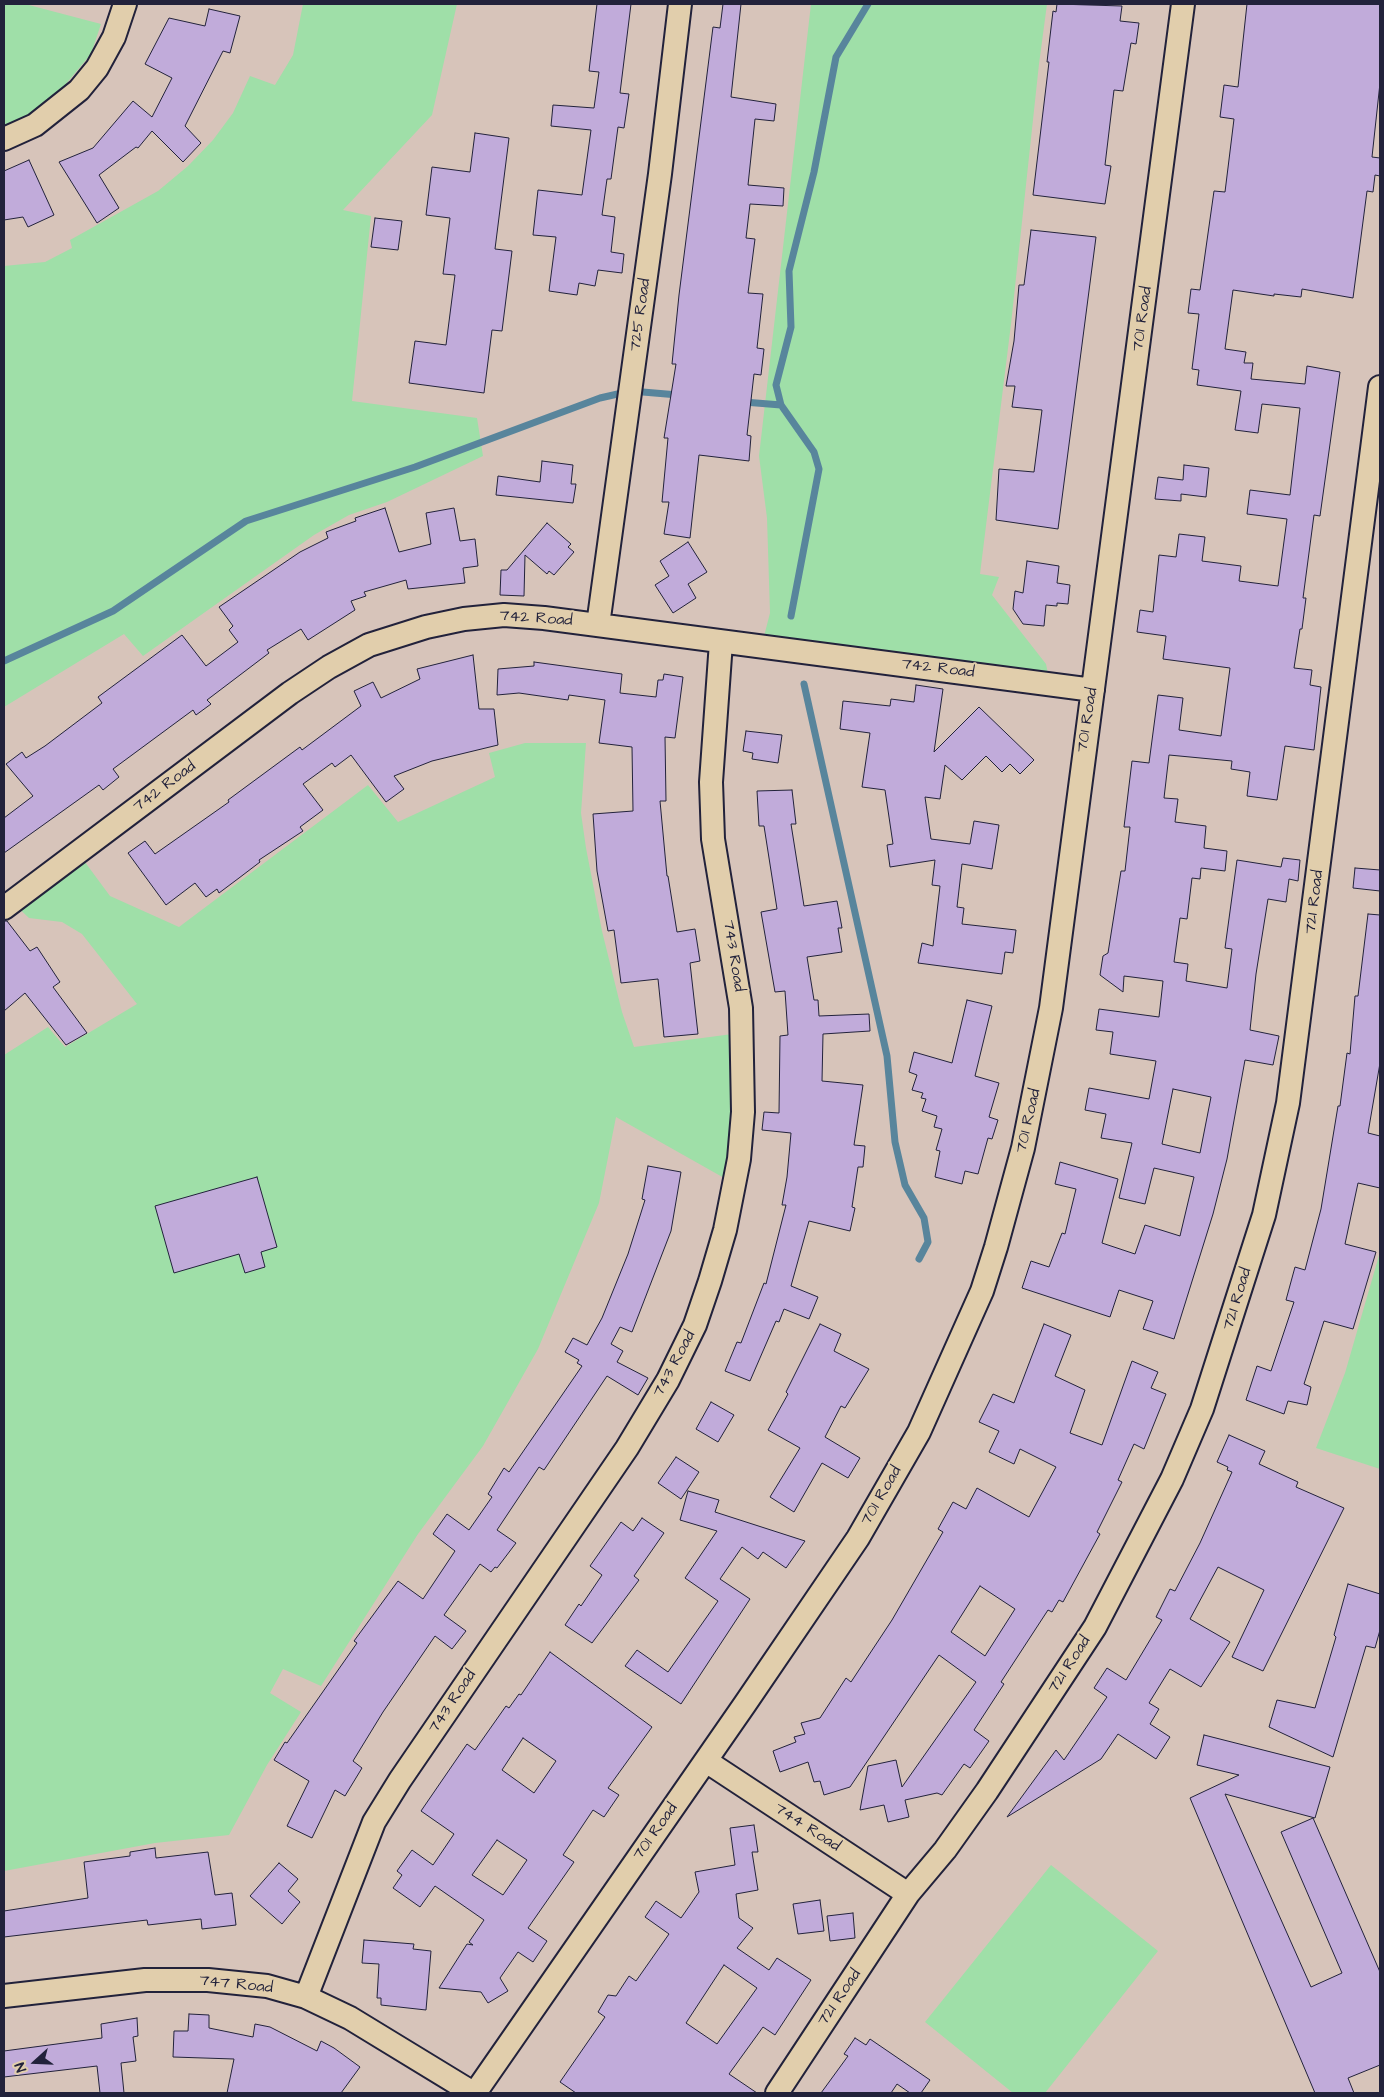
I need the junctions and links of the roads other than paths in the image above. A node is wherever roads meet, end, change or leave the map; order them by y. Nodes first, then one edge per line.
1 (125, 4) edge
2 (680, 4) edge
3 (1183, 4) edge
4 (4, 139) edge
5 (1380, 387) edge
6 (598, 625) junction
7 (721, 642) junction
8 (1093, 690) junction
9 (4, 908) edge
10 (706, 1760) junction
11 (908, 1894) junction
12 (4, 1996) edge
13 (306, 1997) junction
14 (474, 2093) edge
15 (777, 2093) edge

1 - 4 street
2 - 6 street, 725 Road
3 - 8 street, 701 Road
5 - 11 street, 721 Road
6 - 7 street, 742 Road
6 - 9 street, 742 Road
7 - 8 street, 742 Road
7 - 13 street, 743 Road
8 - 10 street, 701 Road
10 - 11 street, 744 Road
10 - 14 street, 701 Road
11 - 15 street, 721 Road
12 - 13 street, 747 Road
13 - 14 street, 747 Road

